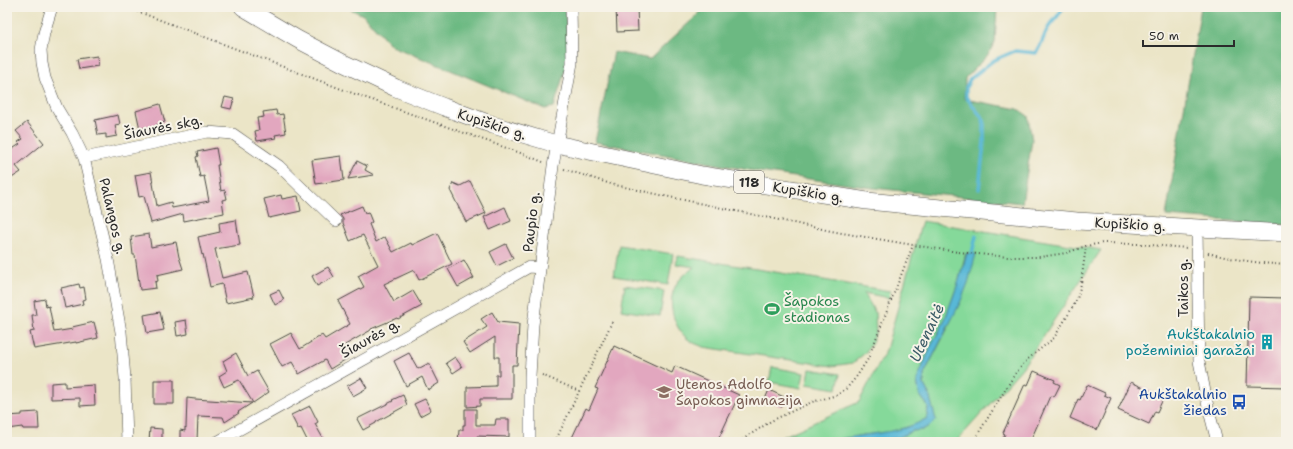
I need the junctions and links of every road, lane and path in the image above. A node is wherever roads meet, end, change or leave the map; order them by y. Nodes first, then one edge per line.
1 (52, 7) edge
2 (243, 7) edge
3 (571, 7) edge
4 (556, 144) junction
5 (84, 158) junction
6 (336, 221) dead end
7 (1197, 228) junction
8 (1286, 234) edge
9 (913, 245) dead end
10 (1086, 246) junction
11 (1198, 250) junction
12 (958, 252) dead end
13 (1286, 265) edge
14 (540, 268) junction
15 (612, 322) dead end
16 (542, 375) dead end
17 (579, 391) junction
18 (126, 442) edge
19 (216, 442) edge
20 (530, 442) edge
21 (555, 442) edge
22 (739, 442) edge
23 (973, 442) edge
24 (1217, 442) edge

1 - 5 street, Palangos g.
2 - 4 main road, Kupiškio g. / 118
3 - 4 street, Paupio g.
4 - 7 main road, Kupiškio g. / 118
4 - 14 street, Paupio g.
5 - 6 street, Šiaurės skg.
5 - 18 street, Palangos g.
7 - 8 main road, Kupiškio g. / 118
7 - 11 street, Taikos g.
9 - 22 path
10 - 11 path
10 - 12 path
10 - 23 path
11 - 13 path
11 - 24 street, Taikos g.
14 - 19 street, Šiaurės g.
14 - 20 street, Paupio g.
15 - 17 path
16 - 17 path
17 - 21 path

